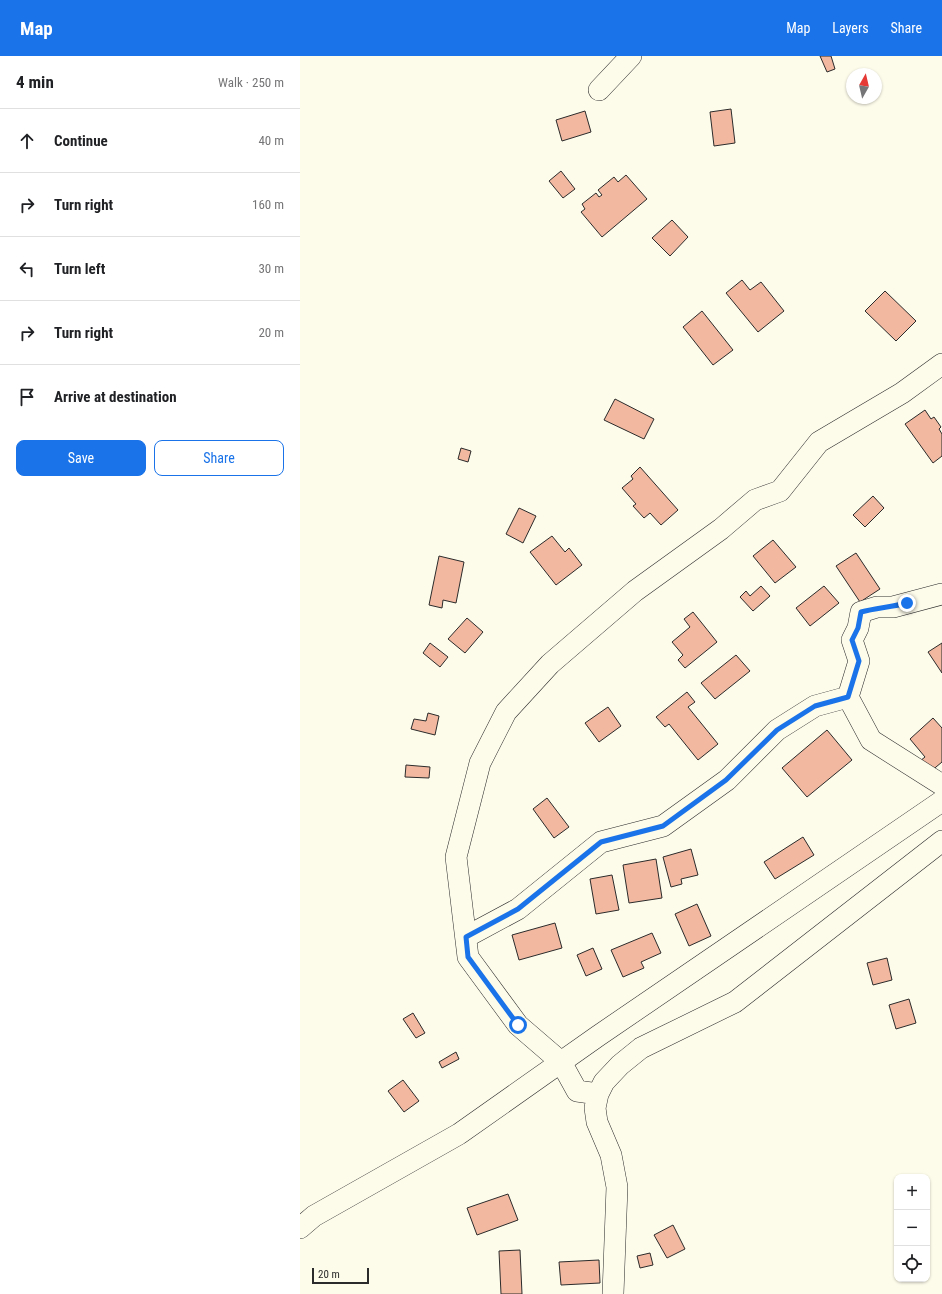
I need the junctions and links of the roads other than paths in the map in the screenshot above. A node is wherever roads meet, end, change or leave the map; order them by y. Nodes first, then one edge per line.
1 (631, 56) edge
2 (599, 90) dead end
3 (942, 364) edge
4 (942, 594) edge
5 (848, 697) junction
6 (942, 785) edge
7 (942, 802) edge
8 (942, 841) edge
9 (466, 937) junction
10 (561, 1062) junction
11 (598, 1094) junction
12 (300, 1228) edge
13 (613, 1294) edge

1 - 2 street
3 - 9 street
4 - 5 street
5 - 6 street
5 - 9 street
7 - 10 street
8 - 11 street
9 - 10 street
10 - 11 street
10 - 12 street
11 - 13 street

